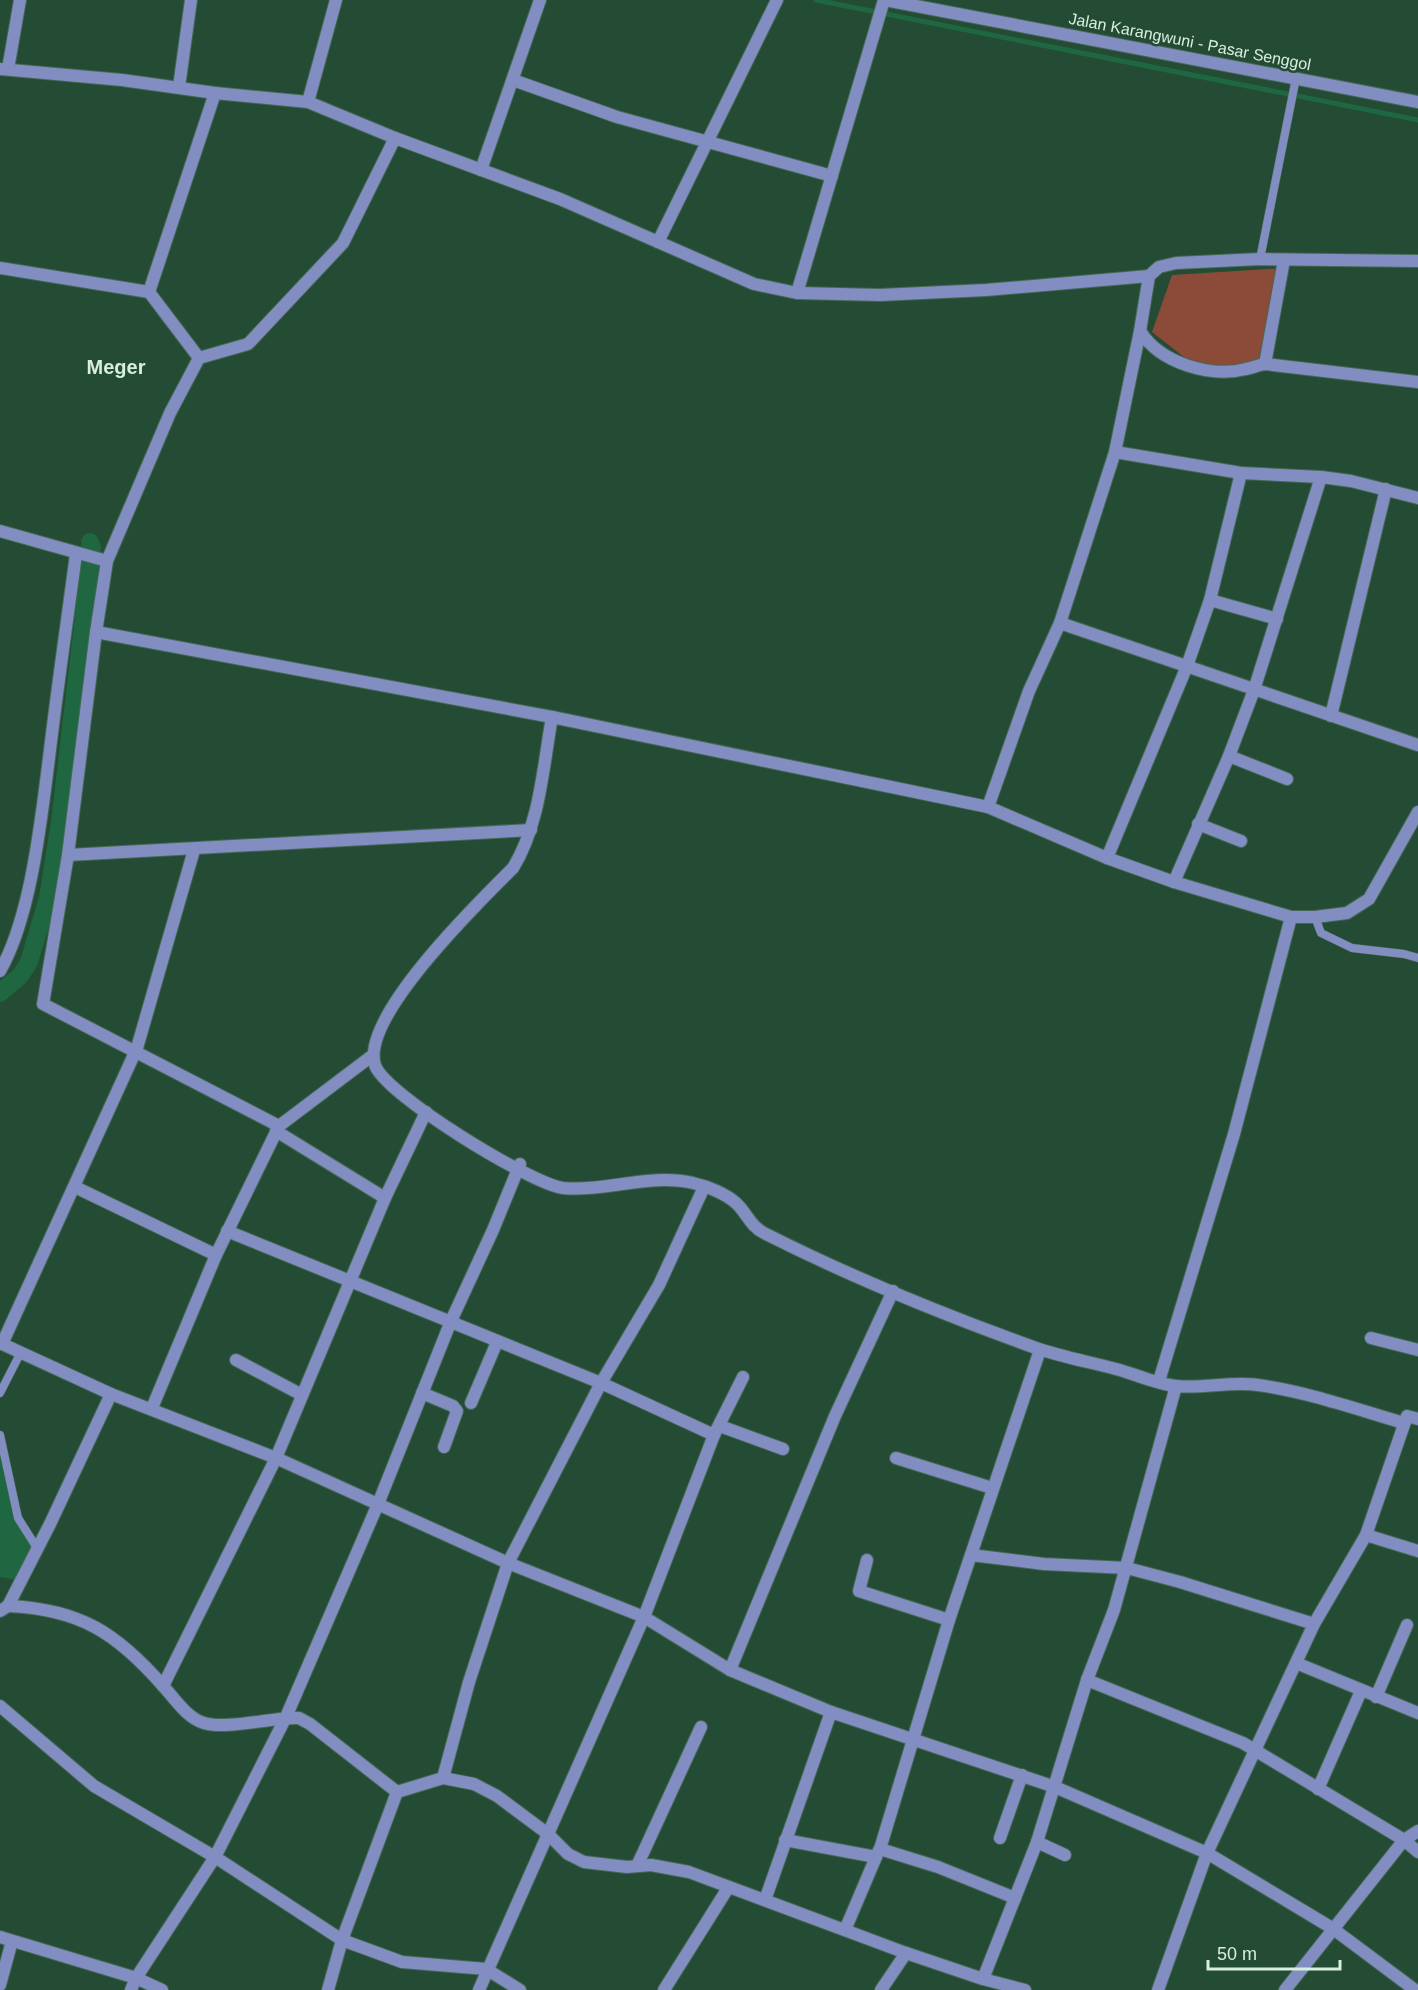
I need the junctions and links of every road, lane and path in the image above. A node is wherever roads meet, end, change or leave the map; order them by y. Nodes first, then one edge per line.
1 (20, 0) edge
2 (191, 0) edge
3 (336, 0) edge
4 (540, 0) edge
5 (777, 0) edge
6 (885, 0) edge
7 (4, 69) edge
8 (1296, 78) junction
9 (513, 80) junction
10 (178, 87) junction
11 (215, 93) junction
12 (308, 102) junction
13 (1418, 102) edge
14 (395, 138) junction
15 (707, 143) junction
16 (481, 170) junction
17 (832, 176) junction
18 (658, 242) junction
19 (1260, 260) junction
20 (1284, 260) junction
21 (1418, 261) edge
22 (0, 268) edge
23 (1149, 276) junction
24 (149, 292) junction
25 (797, 293) junction
26 (1140, 331) junction
27 (199, 358) junction
28 (1264, 364) junction
29 (1418, 382) edge
30 (1115, 452) junction
31 (1241, 473) junction
32 (1321, 477) junction
33 (1386, 489) junction
34 (1418, 498) edge
35 (0, 531) edge
36 (76, 554) junction
37 (107, 561) junction
38 (1210, 600) junction
39 (1277, 619) junction
40 (1060, 624) junction
41 (96, 632) junction
42 (1187, 666) junction
43 (1254, 690) junction
44 (1331, 716) junction
45 (552, 717) junction
46 (1418, 745) edge
47 (1229, 756) junction
48 (1287, 779) dead end
49 (988, 807) junction
50 (1418, 812) edge
51 (1198, 824) junction
52 (531, 830) junction
53 (1240, 841) dead end
54 (194, 850) junction
55 (69, 855) junction
56 (1107, 858) junction
57 (1174, 882) junction
58 (1292, 917) junction
59 (1315, 917) junction
60 (1418, 958) edge
61 (0, 971) edge
62 (136, 1050) junction
63 (373, 1055) junction
64 (426, 1112) junction
65 (278, 1128) junction
66 (519, 1166) junction
67 (75, 1187) junction
68 (704, 1187) junction
69 (385, 1198) junction
70 (227, 1231) junction
71 (216, 1255) junction
72 (350, 1282) junction
73 (893, 1292) junction
74 (451, 1321) junction
75 (1371, 1338) dead end
76 (497, 1342) junction
77 (1, 1343) edge
78 (1040, 1350) junction
79 (1418, 1350) edge
80 (21, 1352) junction
81 (236, 1360) dead end
82 (743, 1377) dead end
83 (1159, 1381) junction
84 (601, 1383) junction
85 (1176, 1386) junction
86 (0, 1393) edge
87 (422, 1393) junction
88 (111, 1394) junction
89 (302, 1395) junction
90 (471, 1403) dead end
91 (152, 1408) junction
92 (1418, 1419) edge
93 (1404, 1423) junction
94 (717, 1431) junction
95 (0, 1435) edge
96 (444, 1447) dead end
97 (783, 1449) dead end
98 (276, 1458) junction
99 (896, 1458) dead end
100 (992, 1488) junction
101 (378, 1504) junction
102 (1366, 1535) junction
103 (37, 1548) junction
104 (1418, 1551) edge
105 (971, 1556) junction
106 (867, 1560) dead end
107 (508, 1563) junction
108 (1127, 1568) junction
109 (4, 1608) edge
110 (644, 1617) junction
111 (949, 1620) junction
112 (1314, 1624) junction
113 (1407, 1625) dead end
114 (1296, 1663) junction
115 (730, 1670) junction
116 (1087, 1680) junction
117 (163, 1686) junction
118 (1361, 1691) junction
119 (1376, 1697) junction
120 (0, 1706) edge
121 (831, 1712) junction
122 (1418, 1713) edge
123 (286, 1717) junction
124 (702, 1727) dead end
125 (914, 1739) junction
126 (1257, 1750) junction
127 (1022, 1775) junction
128 (443, 1778) junction
129 (1055, 1787) junction
130 (1317, 1789) junction
131 (397, 1792) junction
132 (1418, 1831) edge
133 (548, 1834) junction
134 (1000, 1838) dead end
135 (785, 1840) junction
136 (1404, 1840) junction
137 (1036, 1842) junction
138 (1418, 1852) edge
139 (878, 1853) junction
140 (1207, 1853) junction
141 (1065, 1855) dead end
142 (215, 1857) junction
143 (637, 1866) junction
144 (728, 1888) junction
145 (1016, 1898) junction
146 (765, 1900) junction
147 (1332, 1928) junction
148 (845, 1930) junction
149 (6, 1939) edge
150 (342, 1940) junction
151 (906, 1953) junction
152 (486, 1969) junction
153 (983, 1979) junction
154 (134, 1984) edge
155 (0, 1985) edge
156 (162, 1990) edge
157 (327, 1990) edge
158 (479, 1990) edge
159 (520, 1990) edge
160 (664, 1990) edge
161 (881, 1990) edge
162 (1025, 1990) edge
163 (1158, 1990) edge
164 (1285, 1990) edge
165 (1415, 1990) edge

1 - 7 street
2 - 10 street
3 - 12 street
4 - 9 street
5 - 15 street
6 - 8 street, Jalan Karangwuni - Pasar Senggol
6 - 17 street
7 - 10 street
8 - 13 street, Jalan Karangwuni - Pasar Senggol
8 - 19 lane
9 - 15 street
9 - 16 street
10 - 11 street
11 - 12 street
11 - 24 street
12 - 14 street
14 - 16 street
14 - 27 street
15 - 17 street
15 - 18 street
16 - 18 street
17 - 25 street
18 - 25 street
19 - 20 street
19 - 23 street
20 - 21 street
20 - 28 street
22 - 24 street
23 - 25 street
23 - 26 street
24 - 27 street
26 - 28 street
26 - 30 street
27 - 37 street
28 - 29 street
30 - 31 street
30 - 40 street
31 - 32 street
31 - 38 street
32 - 33 street
32 - 39 street
33 - 34 street
33 - 44 street
35 - 36 street
36 - 37 street
36 - 61 street
37 - 41 street
38 - 39 street
38 - 42 street
39 - 43 street
40 - 42 street
40 - 49 street
41 - 45 street
41 - 55 street
42 - 43 street
42 - 56 street
43 - 44 street
43 - 47 street
44 - 46 street
45 - 49 street
45 - 52 street
47 - 48 street
47 - 51 street
49 - 56 street
50 - 59 street
51 - 53 street
51 - 57 street
52 - 54 street
52 - 63 street
54 - 55 street
54 - 62 street
55 - 62 street
56 - 57 street
57 - 58 street
58 - 59 street
58 - 83 street
59 - 60 lane
62 - 65 street
62 - 67 street
63 - 64 street
63 - 65 street
64 - 66 street
64 - 69 street
65 - 69 street
65 - 70 street
66 - 68 street
66 - 74 street
67 - 71 street
67 - 77 street
68 - 73 street
68 - 84 street
69 - 72 street
70 - 71 street
70 - 72 street
71 - 91 street
72 - 74 street
72 - 89 street
73 - 78 street
73 - 115 street
74 - 76 street
74 - 87 street
75 - 79 street
76 - 84 street
76 - 90 street
77 - 80 street
78 - 83 street
78 - 100 street
80 - 86 lane
80 - 88 street
81 - 89 street
82 - 94 street
83 - 85 street
84 - 94 street
84 - 107 street
85 - 93 street
85 - 108 street
87 - 96 street
87 - 101 street
88 - 91 street
88 - 103 street
89 - 98 street
91 - 98 street
92 - 93 street
93 - 102 street
94 - 97 street
94 - 110 street
95 - 103 lane
98 - 101 street
98 - 117 street
99 - 100 street
100 - 105 street
101 - 107 street
101 - 123 street
102 - 104 street
102 - 112 street
103 - 109 street
105 - 108 street
105 - 111 street
106 - 111 street
107 - 110 street
107 - 128 street
108 - 112 street
108 - 116 street
109 - 117 street
110 - 115 street
110 - 133 street
111 - 125 street
112 - 114 street
113 - 119 street
114 - 118 street
114 - 126 street
115 - 121 street
116 - 126 street
116 - 129 street
117 - 123 street
118 - 119 street
118 - 130 street
119 - 122 street
120 - 142 street
121 - 125 street
121 - 135 street
123 - 131 street
123 - 142 street
124 - 143 street
125 - 127 street
125 - 139 street
126 - 130 street
126 - 140 street
127 - 129 street
127 - 134 street
128 - 131 street
128 - 133 street
129 - 137 street
129 - 140 street
130 - 136 street
131 - 150 street
132 - 136 street
133 - 143 street
133 - 152 street
135 - 139 street
135 - 146 street
136 - 138 street
136 - 147 street
137 - 141 street
137 - 145 street
139 - 145 street
139 - 148 street
140 - 147 street
140 - 163 street
142 - 150 street
142 - 154 street
143 - 144 street
144 - 146 street
144 - 160 street
145 - 153 street
146 - 148 street
147 - 164 street
147 - 165 street
148 - 151 street
149 - 154 street
149 - 155 street
150 - 152 street
150 - 157 street
151 - 153 street
151 - 161 street
152 - 158 street
152 - 159 street
153 - 162 street
154 - 156 street

